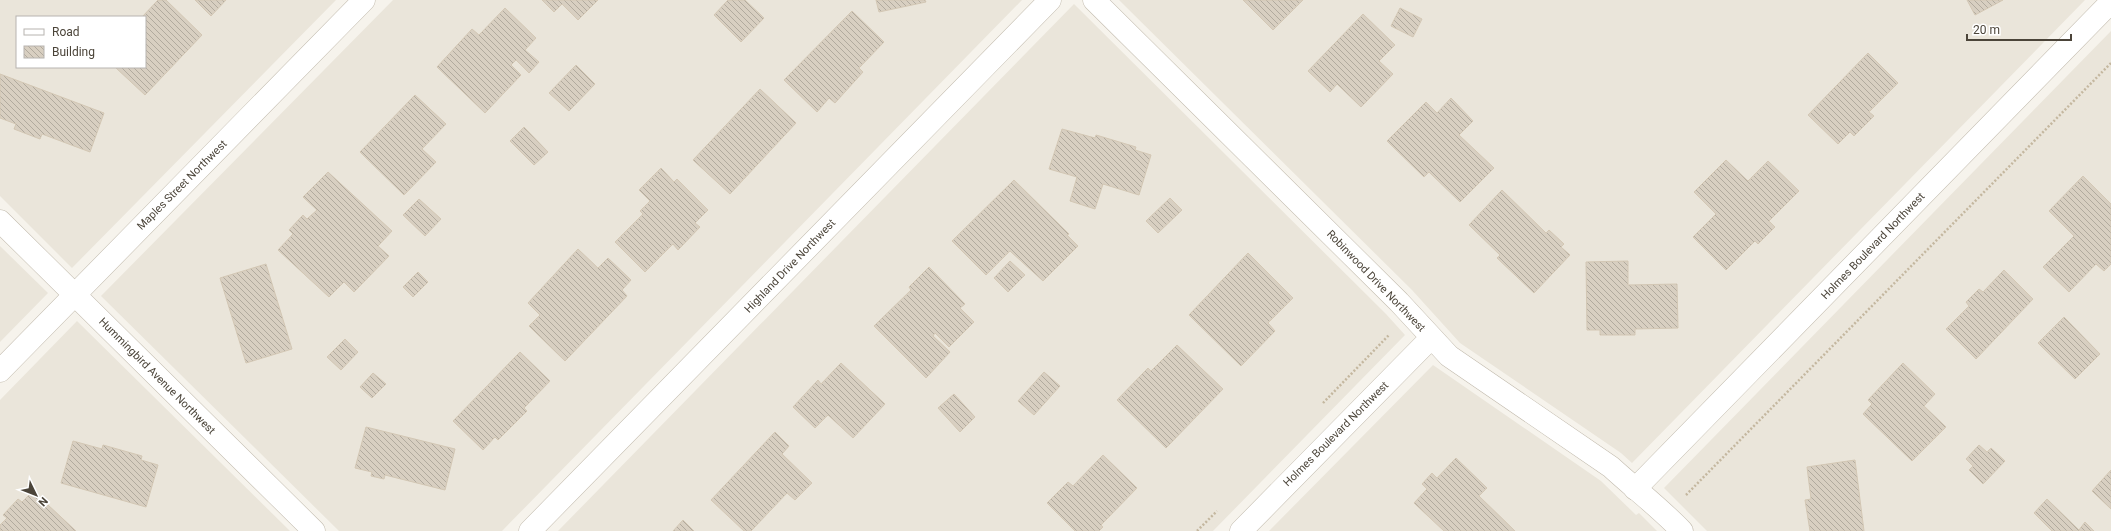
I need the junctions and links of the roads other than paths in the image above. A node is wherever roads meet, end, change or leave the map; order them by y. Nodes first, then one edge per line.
1 (364, 0) edge
2 (1050, 0) edge
3 (1094, 0) edge
4 (2111, 2) edge
5 (0, 221) edge
6 (74, 295) junction
7 (1431, 338) junction
8 (0, 371) edge
9 (1635, 489) junction
10 (314, 531) edge
11 (530, 531) edge
12 (1241, 531) edge
13 (1682, 531) edge

1 - 6 street, Maples Street Northwest
2 - 11 street, Highland Drive Northwest
3 - 7 street, Robinwood Drive Northwest
4 - 9 street, Holmes Boulevard Northwest
5 - 6 street, Hummingbird Avenue Northwest
6 - 8 street, Maples Street Northwest
6 - 10 street, Hummingbird Avenue Northwest
7 - 9 street, Robinwood Drive Northwest
7 - 12 street, Holmes Boulevard Northwest
9 - 13 street, Robinwood Drive Northwest

